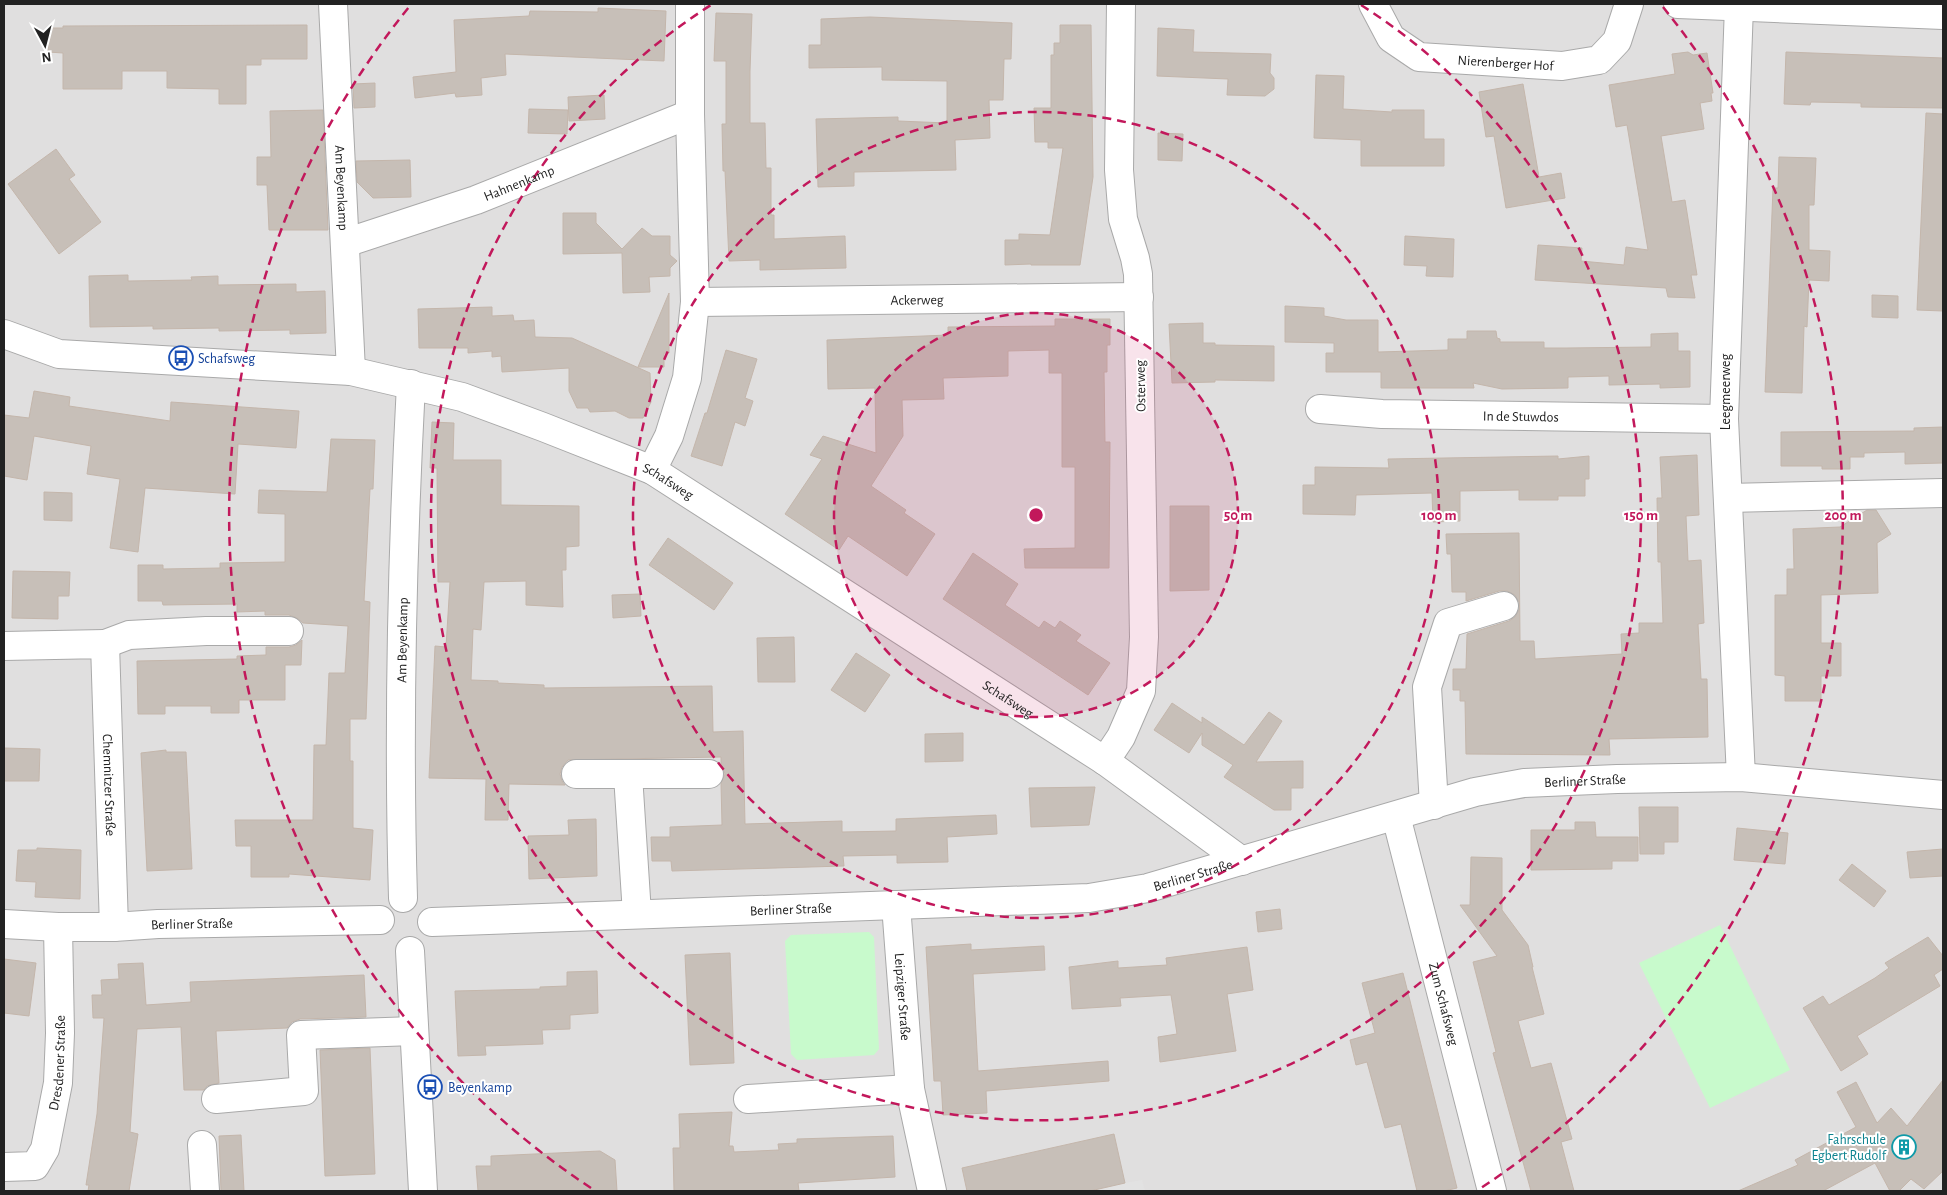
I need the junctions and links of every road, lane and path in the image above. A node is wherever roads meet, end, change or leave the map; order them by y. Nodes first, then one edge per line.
1 (334, 4) edge
2 (690, 4) edge
3 (1121, 4) edge
4 (1373, 4) edge
5 (1629, 4) edge
6 (1678, 4) edge
7 (1739, 6) junction
8 (1943, 14) edge
9 (690, 114) junction
10 (345, 243) junction
11 (1138, 297) junction
12 (695, 302) junction
13 (4, 334) edge
14 (350, 371) junction
15 (411, 384) junction
16 (1320, 410) dead end
17 (1724, 419) junction
18 (652, 470) junction
19 (1943, 493) edge
20 (1728, 498) junction
21 (1504, 606) dead end
22 (289, 630) dead end
23 (105, 644) junction
24 (4, 646) edge
25 (1104, 761) junction
26 (576, 774) dead end
27 (709, 774) dead end
28 (628, 775) junction
29 (1741, 777) junction
30 (1943, 795) edge
31 (1434, 805) junction
32 (1396, 816) junction
33 (1242, 861) junction
34 (403, 898) junction
35 (896, 905) junction
36 (637, 914) junction
37 (380, 920) junction
38 (432, 922) junction
39 (4, 924) edge
40 (58, 927) junction
41 (114, 927) junction
42 (410, 951) junction
43 (414, 1031) junction
44 (910, 1089) junction
45 (216, 1099) dead end
46 (748, 1099) dead end
47 (202, 1145) dead end
48 (4, 1167) edge
49 (205, 1191) edge
50 (422, 1191) edge
51 (932, 1191) edge
52 (1492, 1191) edge

1 - 10 street, Am Beyenkamp
2 - 9 street
3 - 11 street, Osterweg
4 - 5 street, Nierenberger Hof
6 - 7 street
7 - 8 street
7 - 17 street, Leegmeerweg
9 - 10 street, Hahnenkamp
9 - 12 street
10 - 14 street, Am Beyenkamp
11 - 12 street, Ackerweg
11 - 25 street, Osterweg
12 - 18 street
13 - 14 street, Schafsweg
14 - 15 street, Schafsweg
15 - 18 street, Schafsweg
15 - 34 street, Am Beyenkamp
16 - 17 street, In de Stuwdos
17 - 20 street, Leegmeerweg
18 - 25 street, Schafsweg
19 - 20 street
20 - 29 street, Leegmeerweg
21 - 31 street
22 - 23 street
23 - 24 street
23 - 41 street, Chemnitzer Straße
25 - 33 street, Schafsweg
26 - 28 street
27 - 28 street
28 - 36 street
29 - 30 street, Berliner Straße
29 - 31 street, Berliner Straße
31 - 32 street, Berliner Straße
32 - 33 street, Berliner Straße
32 - 52 street, Zum Schafsweg
33 - 35 street, Berliner Straße
34 - 37 street
34 - 38 street
35 - 36 street, Berliner Straße
35 - 44 street, Leipziger Straße
36 - 38 street, Berliner Straße
37 - 41 street, Berliner Straße
37 - 42 street
38 - 42 street
39 - 40 street, Berliner Straße
40 - 41 street, Berliner Straße
40 - 48 street, Dresdener Straße
42 - 43 street
43 - 45 street
43 - 50 street
44 - 46 street
44 - 51 street, Leipziger Straße
47 - 49 street

